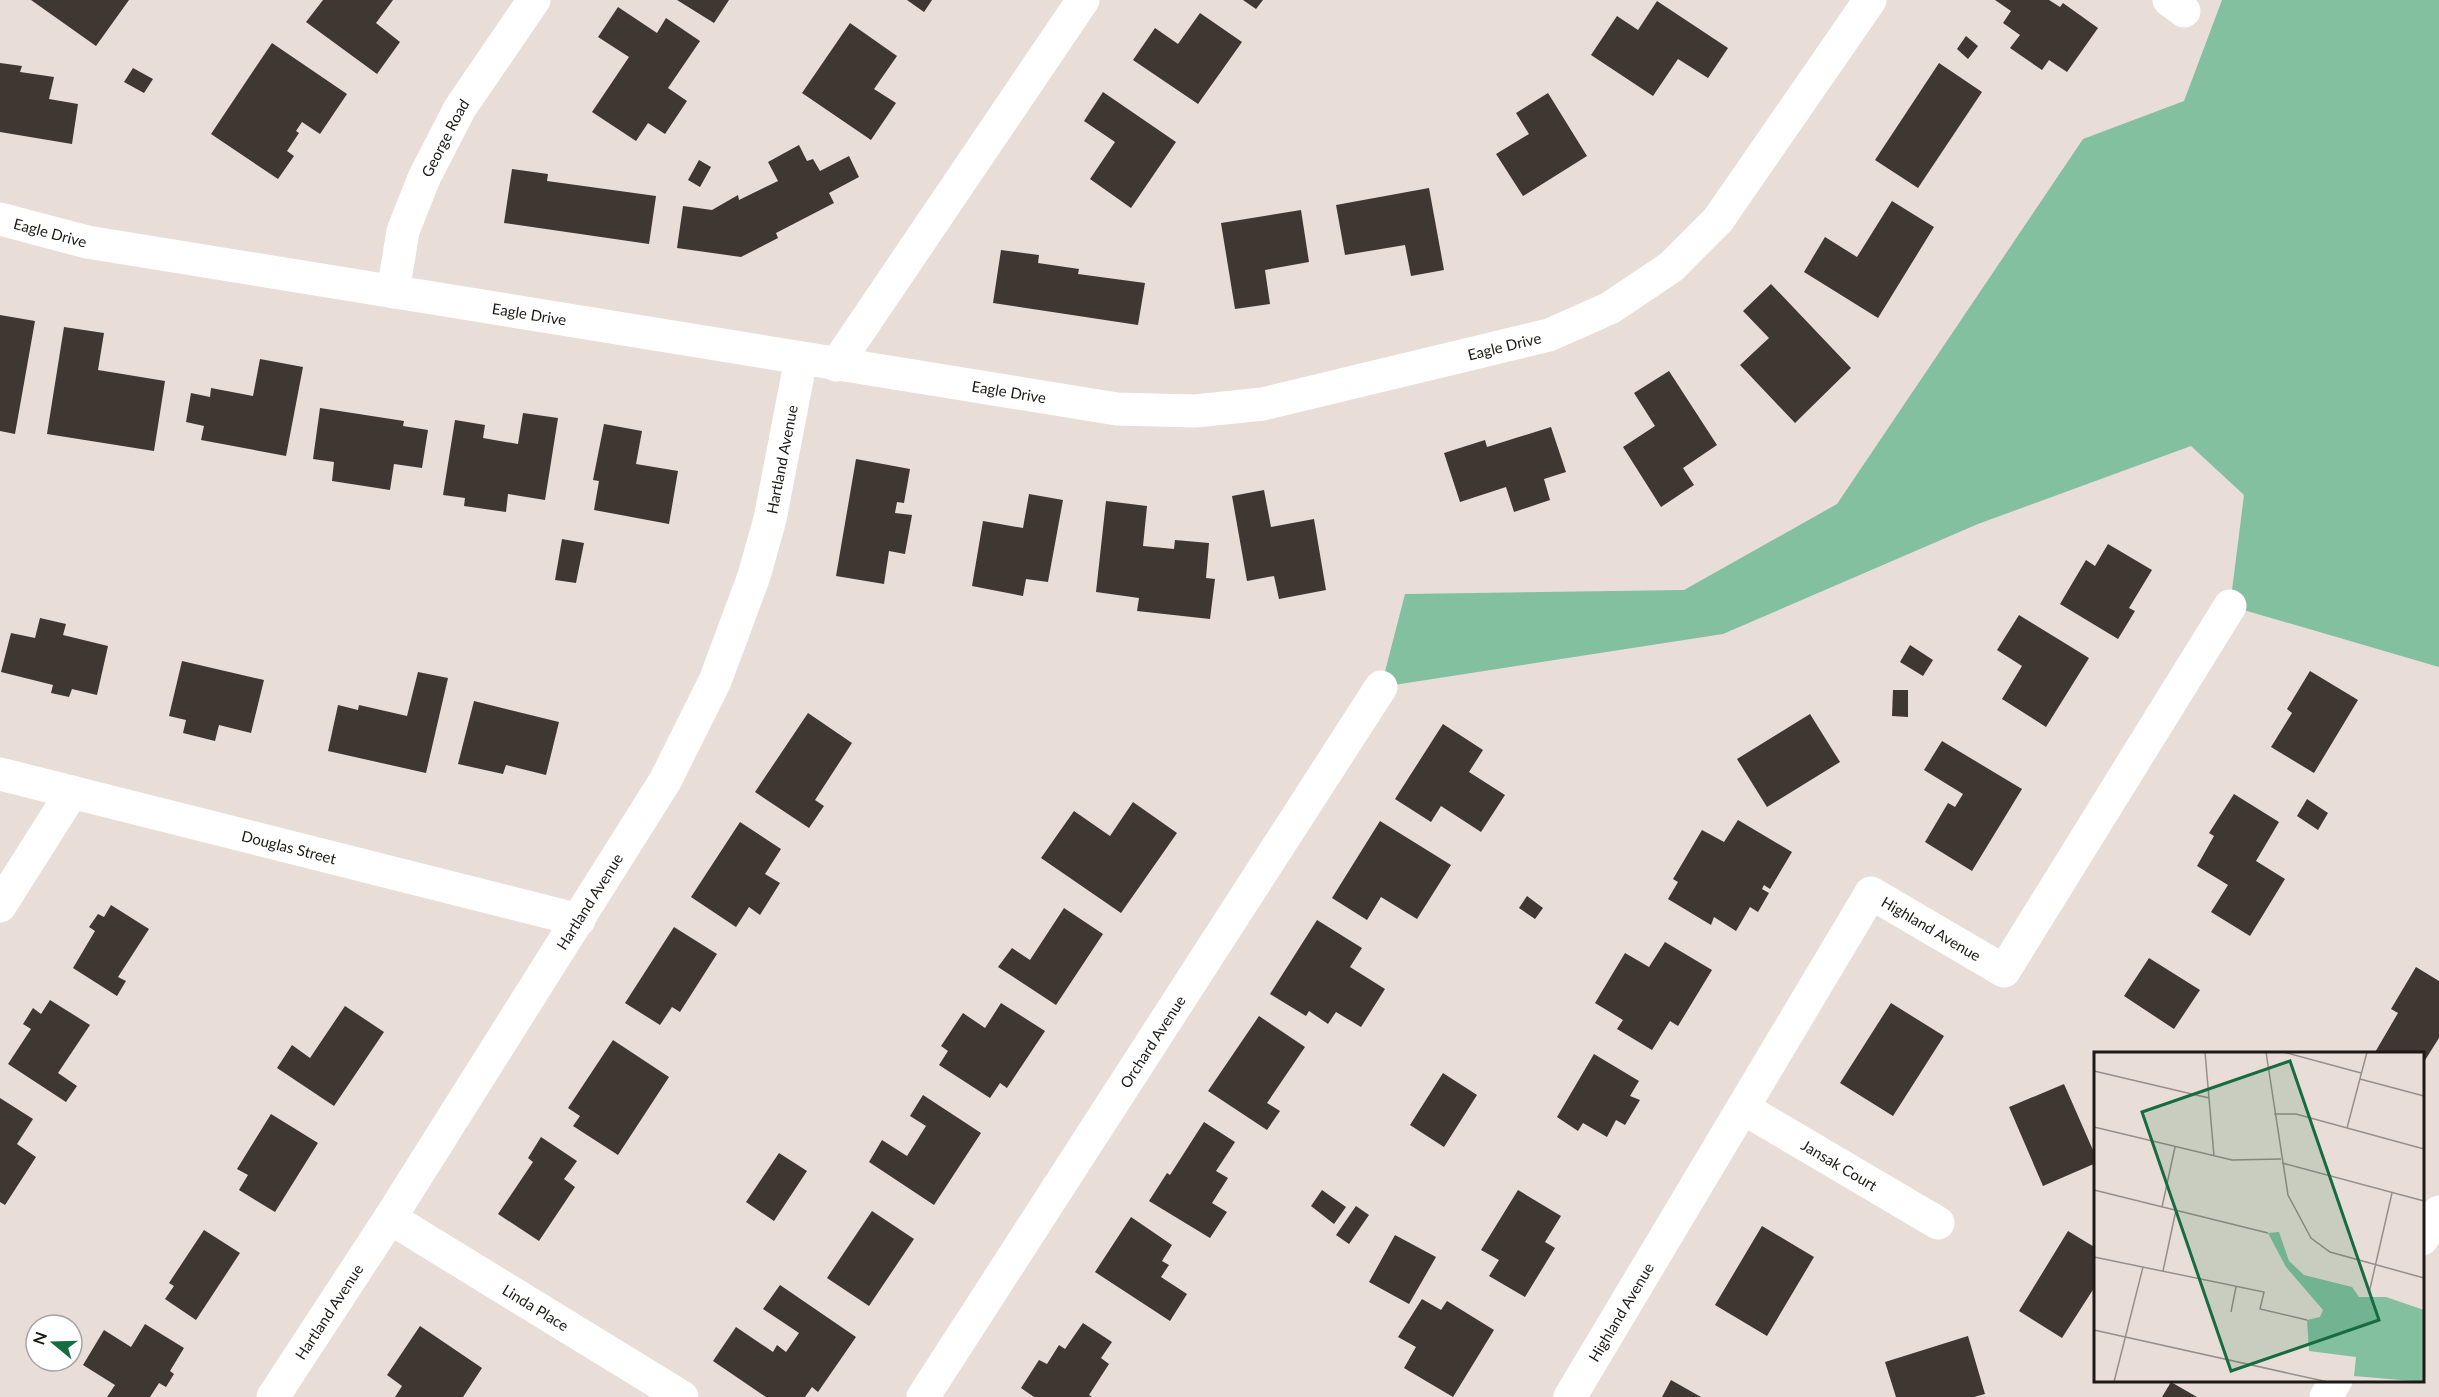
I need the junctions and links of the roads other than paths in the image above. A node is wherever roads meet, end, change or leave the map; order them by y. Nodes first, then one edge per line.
1 (534, 0) edge
2 (1083, 0) edge
3 (1870, 0) edge
4 (0, 219) edge
5 (393, 292) junction
6 (801, 359) junction
7 (836, 364) junction
8 (2230, 606) dead end
9 (1381, 687) dead end
10 (0, 774) edge
11 (72, 792) junction
12 (0, 906) edge
13 (579, 920) junction
14 (1743, 1107) junction
15 (2439, 1212) edge
16 (390, 1218) junction
17 (1938, 1223) dead end
18 (2424, 1236) edge
19 (2335, 1382) edge
20 (925, 1396) edge
21 (273, 1397) edge
22 (682, 1397) edge
23 (1570, 1397) edge
24 (2326, 1397) edge

1 - 5 street, George Road
2 - 7 street
3 - 7 street, Eagle Drive
4 - 5 street, Eagle Drive
5 - 6 street, Eagle Drive
6 - 7 street, Eagle Drive
6 - 13 street, Hartland Avenue
8 - 14 street, Highland Avenue
9 - 20 street, Orchard Avenue
10 - 11 street, Douglas Street
11 - 12 street
11 - 13 street, Douglas Street
13 - 16 street, Hartland Avenue
14 - 17 street, Jansak Court
14 - 23 street, Highland Avenue
15 - 18 street
16 - 21 street, Hartland Avenue
16 - 22 street, Linda Place
19 - 24 street

